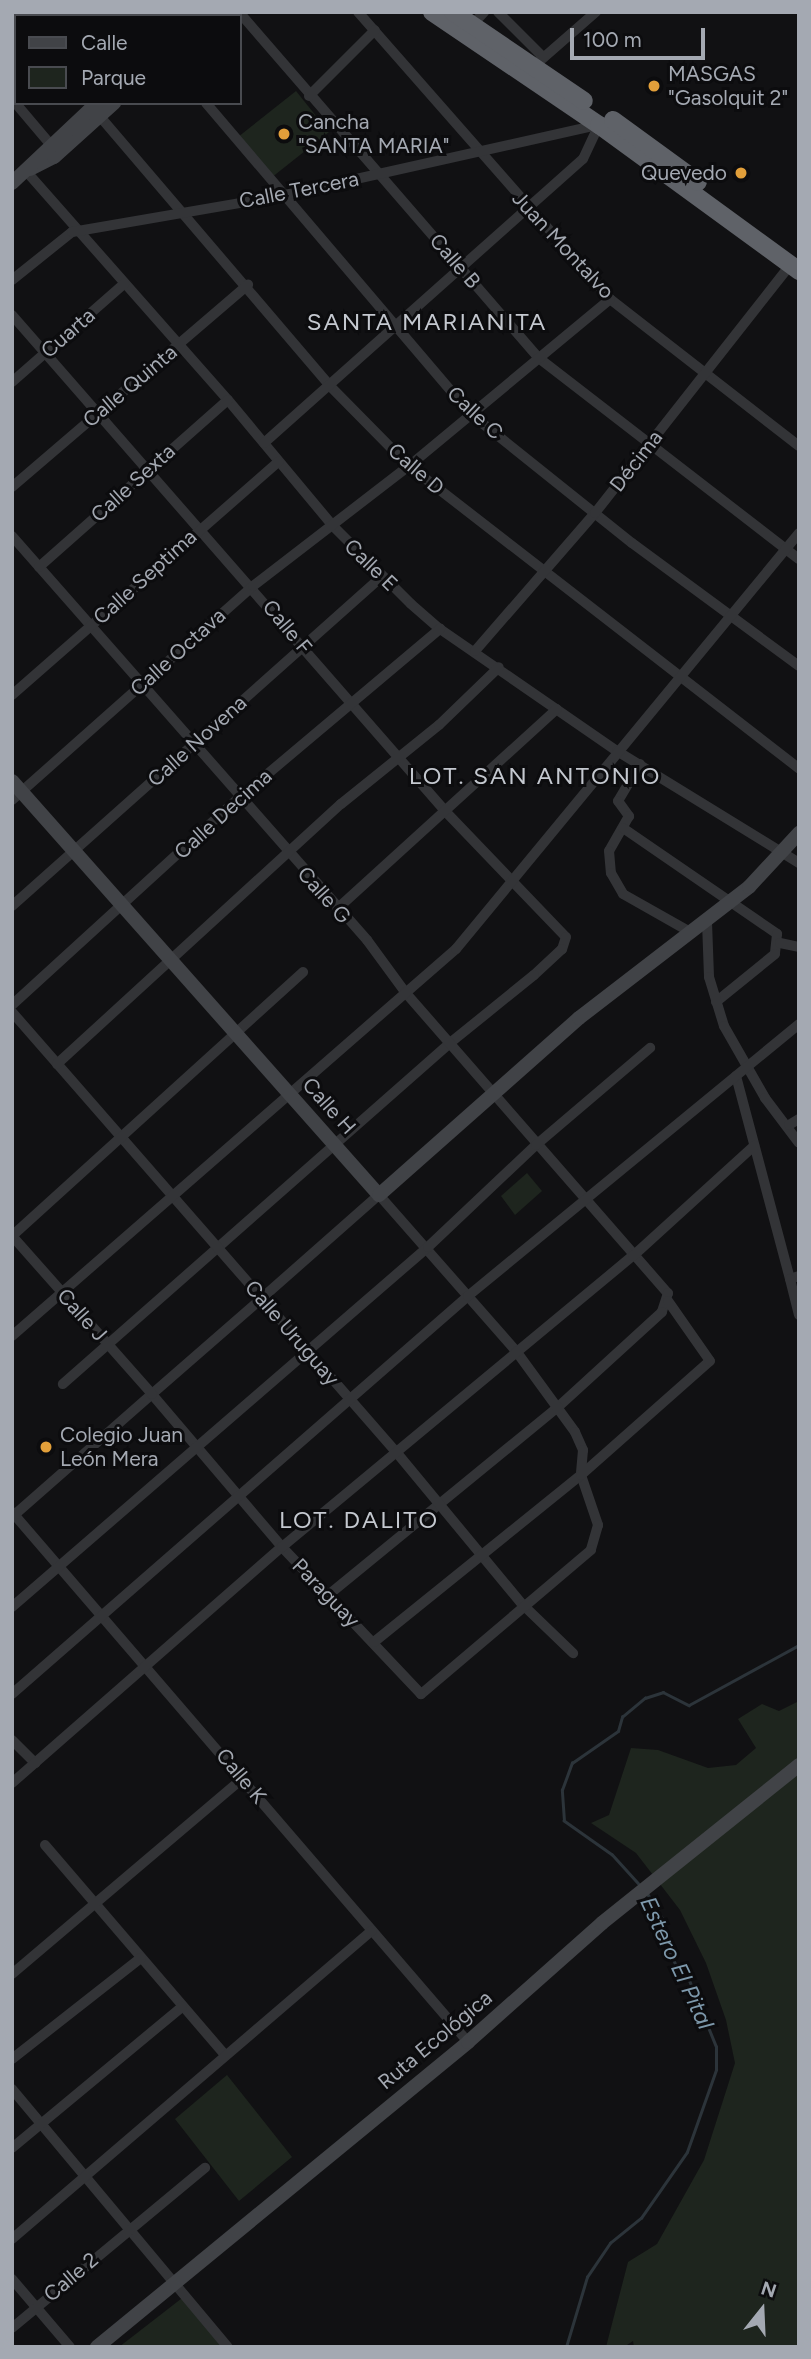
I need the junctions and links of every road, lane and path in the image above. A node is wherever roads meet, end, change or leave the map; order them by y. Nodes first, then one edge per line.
1 (358, 12) edge
2 (432, 12) edge
3 (453, 12) edge
4 (498, 12) edge
5 (596, 12) edge
6 (242, 16) edge
7 (478, 18) edge
8 (375, 30) junction
9 (539, 61) junction
10 (309, 96) junction
11 (17, 105) edge
12 (208, 105) edge
13 (96, 109) edge
14 (599, 125) junction
15 (50, 144) junction
16 (481, 153) junction
17 (26, 171) junction
18 (379, 175) junction
19 (12, 183) edge
20 (280, 196) junction
21 (529, 210) junction
22 (181, 211) junction
23 (78, 232) junction
24 (796, 264) edge
25 (462, 268) junction
26 (12, 280) edge
27 (124, 284) junction
28 (248, 285) junction
29 (610, 299) junction
30 (12, 315) edge
31 (394, 326) junction
32 (179, 345) junction
33 (44, 353) junction
34 (540, 359) junction
35 (705, 374) junction
36 (12, 382) edge
37 (329, 385) junction
38 (228, 400) junction
39 (97, 414) junction
40 (471, 415) junction
41 (264, 443) junction
42 (648, 445) junction
43 (799, 446) edge
44 (278, 462) junction
45 (409, 466) junction
46 (148, 468) junction
47 (12, 487) edge
48 (595, 513) junction
49 (333, 526) junction
50 (200, 527) junction
51 (799, 533) edge
52 (12, 536) edge
53 (787, 550) junction
54 (799, 559) edge
55 (39, 567) junction
56 (542, 572) junction
57 (382, 576) junction
58 (253, 586) junction
59 (732, 617) junction
60 (90, 627) junction
61 (440, 629) junction
62 (303, 646) junction
63 (475, 652) junction
64 (799, 666) edge
65 (499, 667) junction
66 (678, 679) junction
67 (141, 684) junction
68 (12, 695) edge
69 (351, 704) junction
70 (557, 709) junction
71 (192, 745) junction
72 (617, 751) junction
73 (400, 758) junction
74 (640, 764) junction
75 (799, 769) edge
76 (16, 791) edge
77 (239, 798) junction
78 (446, 812) junction
79 (623, 828) junction
80 (799, 833) edge
81 (74, 850) junction
82 (287, 853) junction
83 (783, 853) junction
84 (799, 863) edge
85 (512, 880) junction
86 (734, 900) junction
87 (122, 905) junction
88 (12, 906) edge
89 (337, 909) junction
90 (708, 922) junction
91 (692, 933) junction
92 (780, 943) junction
93 (799, 947) edge
94 (171, 960) junction
95 (303, 972) dead end
96 (405, 992) junction
97 (716, 1002) junction
98 (12, 1005) edge
99 (12, 1012) edge
100 (799, 1024) edge
101 (235, 1032) junction
102 (450, 1043) junction
103 (650, 1048) dead end
104 (57, 1064) junction
105 (747, 1067) junction
106 (736, 1076) junction
107 (290, 1094) junction
108 (495, 1094) junction
109 (799, 1119) edge
110 (789, 1125) junction
111 (121, 1136) junction
112 (799, 1143) edge
113 (536, 1145) junction
114 (336, 1146) junction
115 (754, 1146) junction
116 (379, 1195) junction
117 (174, 1197) junction
118 (587, 1202) junction
119 (12, 1236) edge
120 (428, 1247) junction
121 (219, 1249) junction
122 (634, 1256) junction
123 (794, 1277) edge
124 (63, 1294) junction
125 (468, 1296) junction
126 (262, 1298) junction
127 (668, 1301) junction
128 (799, 1315) edge
129 (12, 1336) edge
130 (108, 1343) junction
131 (308, 1351) junction
132 (516, 1351) junction
133 (63, 1384) dead end
134 (152, 1394) junction
135 (350, 1399) junction
136 (558, 1407) junction
137 (196, 1447) junction
138 (397, 1453) junction
139 (581, 1475) junction
140 (238, 1496) junction
141 (441, 1506) junction
142 (13, 1515) edge
143 (282, 1547) junction
144 (479, 1554) junction
145 (62, 1566) junction
146 (328, 1595) junction
147 (522, 1604) junction
148 (12, 1607) edge
149 (102, 1616) junction
150 (374, 1642) junction
151 (573, 1653) dead end
152 (148, 1667) junction
153 (12, 1694) edge
154 (421, 1694) joint
155 (12, 1740) edge
156 (35, 1763) junction
157 (799, 1765) edge
158 (243, 1778) junction
159 (12, 1783) edge
160 (45, 1845) dead end
161 (95, 1904) junction
162 (372, 1930) junction
163 (141, 1958) junction
164 (12, 1974) edge
165 (183, 2007) junction
166 (468, 2042) junction
167 (225, 2055) junction
168 (12, 2059) edge
169 (12, 2089) edge
170 (42, 2125) junction
171 (12, 2148) edge
172 (205, 2168) dead end
173 (85, 2177) junction
174 (130, 2227) junction
175 (12, 2239) edge
176 (12, 2279) edge
177 (173, 2282) junction
178 (36, 2308) junction
179 (12, 2328) edge
180 (70, 2347) edge
181 (97, 2347) edge
182 (228, 2347) edge

1 - 8 street, Juan Montalvo
2 - 14 highway
3 - 7 highway
4 - 9 street
5 - 9 street
6 - 10 street, Calle B
7 - 9 highway
8 - 10 street
8 - 16 street, Juan Montalvo
9 - 24 highway
10 - 18 street, Calle B
11 - 15 street
12 - 20 street, Calle C
13 - 15 main road
13 - 17 main road
13 - 22 street, Calle D
14 - 16 street, Calle Tercera
14 - 21 street
14 - 24 highway
15 - 17 main road
16 - 18 street, Calle Tercera
16 - 21 street, Juan Montalvo
17 - 19 main road
17 - 23 street, Calle E
18 - 20 street, Calle Tercera
18 - 25 street, Calle B
20 - 22 street, Calle Tercera
20 - 31 street, Calle C
21 - 25 street
21 - 29 street, Juan Montalvo
22 - 23 street, Calle Tercera
22 - 28 street, Calle D
23 - 26 street, Calle Tercera
23 - 27 street, Calle E
24 - 35 street, Décima
25 - 31 street
25 - 34 street, Calle B
27 - 32 street, Calle E
27 - 33 street, Cuarta
28 - 32 street, Calle Quinta
28 - 37 street, Calle D
29 - 34 street, Calle Octava
29 - 35 street, Juan Montalvo
30 - 33 street, Calle F
31 - 37 street
31 - 40 street, Calle C
32 - 38 street, Calle E
32 - 39 street, Calle Quinta
33 - 36 street, Cuarta
33 - 39 street, Calle F
34 - 40 street, Calle Octava
34 - 42 street, Calle B
35 - 42 street, Décima
35 - 43 street, Juan Montalvo
37 - 41 street
37 - 45 street, Calle D
38 - 41 street, Calle E
38 - 46 street, Calle Sexta
39 - 46 street, Calle F
39 - 47 street, Calle Quinta
40 - 45 street, Calle Octava
40 - 48 street, Calle C
41 - 44 street, Calle E
42 - 48 street, Décima
42 - 53 street, Calle B
44 - 49 street, Calle E
44 - 50 street, Calle Septima
45 - 49 street, Calle Octava
45 - 56 street, Calle D
46 - 50 street, Calle F
46 - 55 street, Calle Sexta
48 - 56 street, Décima
48 - 59 street, Calle C
49 - 57 street, Calle E
49 - 58 street, Calle Octava
50 - 58 street, Calle F
50 - 60 street, Calle Septima
51 - 53 street
52 - 55 street, Calle G
53 - 54 street, Calle B
53 - 59 street
55 - 60 street, Calle G
56 - 63 street, Décima
56 - 66 street, Calle D
57 - 61 street, Calle E
57 - 62 street, Calle Novena
58 - 62 street, Calle F
58 - 67 street, Calle Octava
59 - 64 street, Calle C
59 - 66 street
60 - 67 street, Calle G
60 - 68 street, Calle Septima
61 - 63 street, Calle E
61 - 69 street, Calle Decima
62 - 69 street, Calle F
62 - 71 street, Calle Novena
63 - 65 street, Calle E
65 - 70 street, Calle E
65 - 73 street
66 - 72 street
66 - 75 street, Calle D
67 - 71 street, Calle G
67 - 76 street, Calle Octava
69 - 73 street, Calle F
69 - 77 street, Calle Decima
70 - 72 street, Calle E
70 - 78 street
71 - 77 street, Calle G
71 - 81 street, Calle Novena
72 - 74 street, Calle E
72 - 85 street
73 - 78 street, Calle F
73 - 82 street
74 - 79 street
74 - 83 street, Calle E
76 - 81 main road, Calle H
77 - 82 street, Calle G
77 - 87 street, Calle Decima
78 - 85 street, Calle F
78 - 89 street
79 - 86 street
79 - 91 street
80 - 83 main road
81 - 87 main road, Calle H
81 - 88 street, Calle Novena
82 - 89 street, Calle G
82 - 94 street
83 - 84 street, Calle E
83 - 86 main road
85 - 96 street
85 - 102 street, Calle F
86 - 90 main road
86 - 92 street
87 - 94 main road, Calle H
87 - 98 street, Calle Decima
89 - 96 street, Calle G
90 - 91 main road
90 - 97 street
91 - 108 main road
92 - 93 street
92 - 97 street
94 - 101 main road, Calle H
94 - 104 street
95 - 101 street
96 - 102 street, Calle G
96 - 107 street
97 - 105 street
99 - 104 street, Calle Uruguay
100 - 105 street
101 - 107 main road, Calle H
101 - 111 street
102 - 108 street, Calle G
102 - 114 street
103 - 113 street
104 - 111 street, Calle Uruguay
105 - 106 street
105 - 110 street
106 - 115 street
106 - 118 street
107 - 114 main road, Calle H
107 - 117 street
108 - 113 street, Calle G
108 - 116 main road
109 - 110 street
110 - 112 street
111 - 117 street, Calle Uruguay
111 - 119 street
113 - 118 street, Calle G
113 - 120 street
114 - 116 main road, Calle H
114 - 121 street
115 - 122 street
115 - 123 street
116 - 120 street, Calle H
116 - 126 street
117 - 121 street, Calle Uruguay
117 - 124 street
118 - 122 street, Calle G
118 - 125 street
119 - 124 street, Calle J
120 - 125 street, Calle H
120 - 131 street
121 - 126 street, Calle Uruguay
121 - 130 street
122 - 127 street, Calle G
122 - 132 street
123 - 128 street
124 - 129 street
124 - 130 street, Calle J
125 - 132 street, Calle H
125 - 135 street
126 - 131 street, Calle Uruguay
126 - 134 street
127 - 136 street
127 - 139 street, Calle G
130 - 133 street
130 - 134 street, Calle J
131 - 135 street, Calle Uruguay
131 - 137 street
132 - 136 street, Calle H
132 - 138 street
134 - 137 street, Paraguay
134 - 142 street
135 - 138 street, Calle Uruguay
135 - 140 street
136 - 139 street, Calle H
136 - 141 street
137 - 140 street, Paraguay
137 - 145 street
138 - 141 street, Calle Uruguay
138 - 143 street
139 - 144 street
139 - 147 street, Calle H
140 - 143 street, Paraguay
140 - 149 street
141 - 144 street, Calle Uruguay
141 - 146 street
142 - 145 street, Calle K
143 - 146 street, Paraguay
143 - 152 street
144 - 147 street, Calle Uruguay
144 - 150 street
145 - 148 street
145 - 149 street, Calle K
146 - 150 street, Paraguay
147 - 151 street, Calle Uruguay
147 - 154 street, Calle H
149 - 152 street, Calle K
149 - 153 street
150 - 154 street, Paraguay
152 - 156 street
152 - 158 street, Calle K
155 - 156 street
156 - 159 street
157 - 166 main road, Ruta Ecológica
158 - 161 street
158 - 162 street, Calle K
160 - 161 street
161 - 163 street
161 - 164 street
162 - 166 street, Calle K
162 - 167 street
163 - 165 street
163 - 168 street
165 - 167 street
165 - 170 street
166 - 177 main road, Ruta Ecológica
167 - 173 street
169 - 170 street
170 - 171 street
170 - 173 street
172 - 174 street, Calle 2
173 - 174 street
173 - 175 street
174 - 177 street
174 - 178 street, Calle 2
176 - 178 street
177 - 181 main road, Ruta Ecológica
177 - 182 street
178 - 179 street, Calle 2
178 - 180 street

